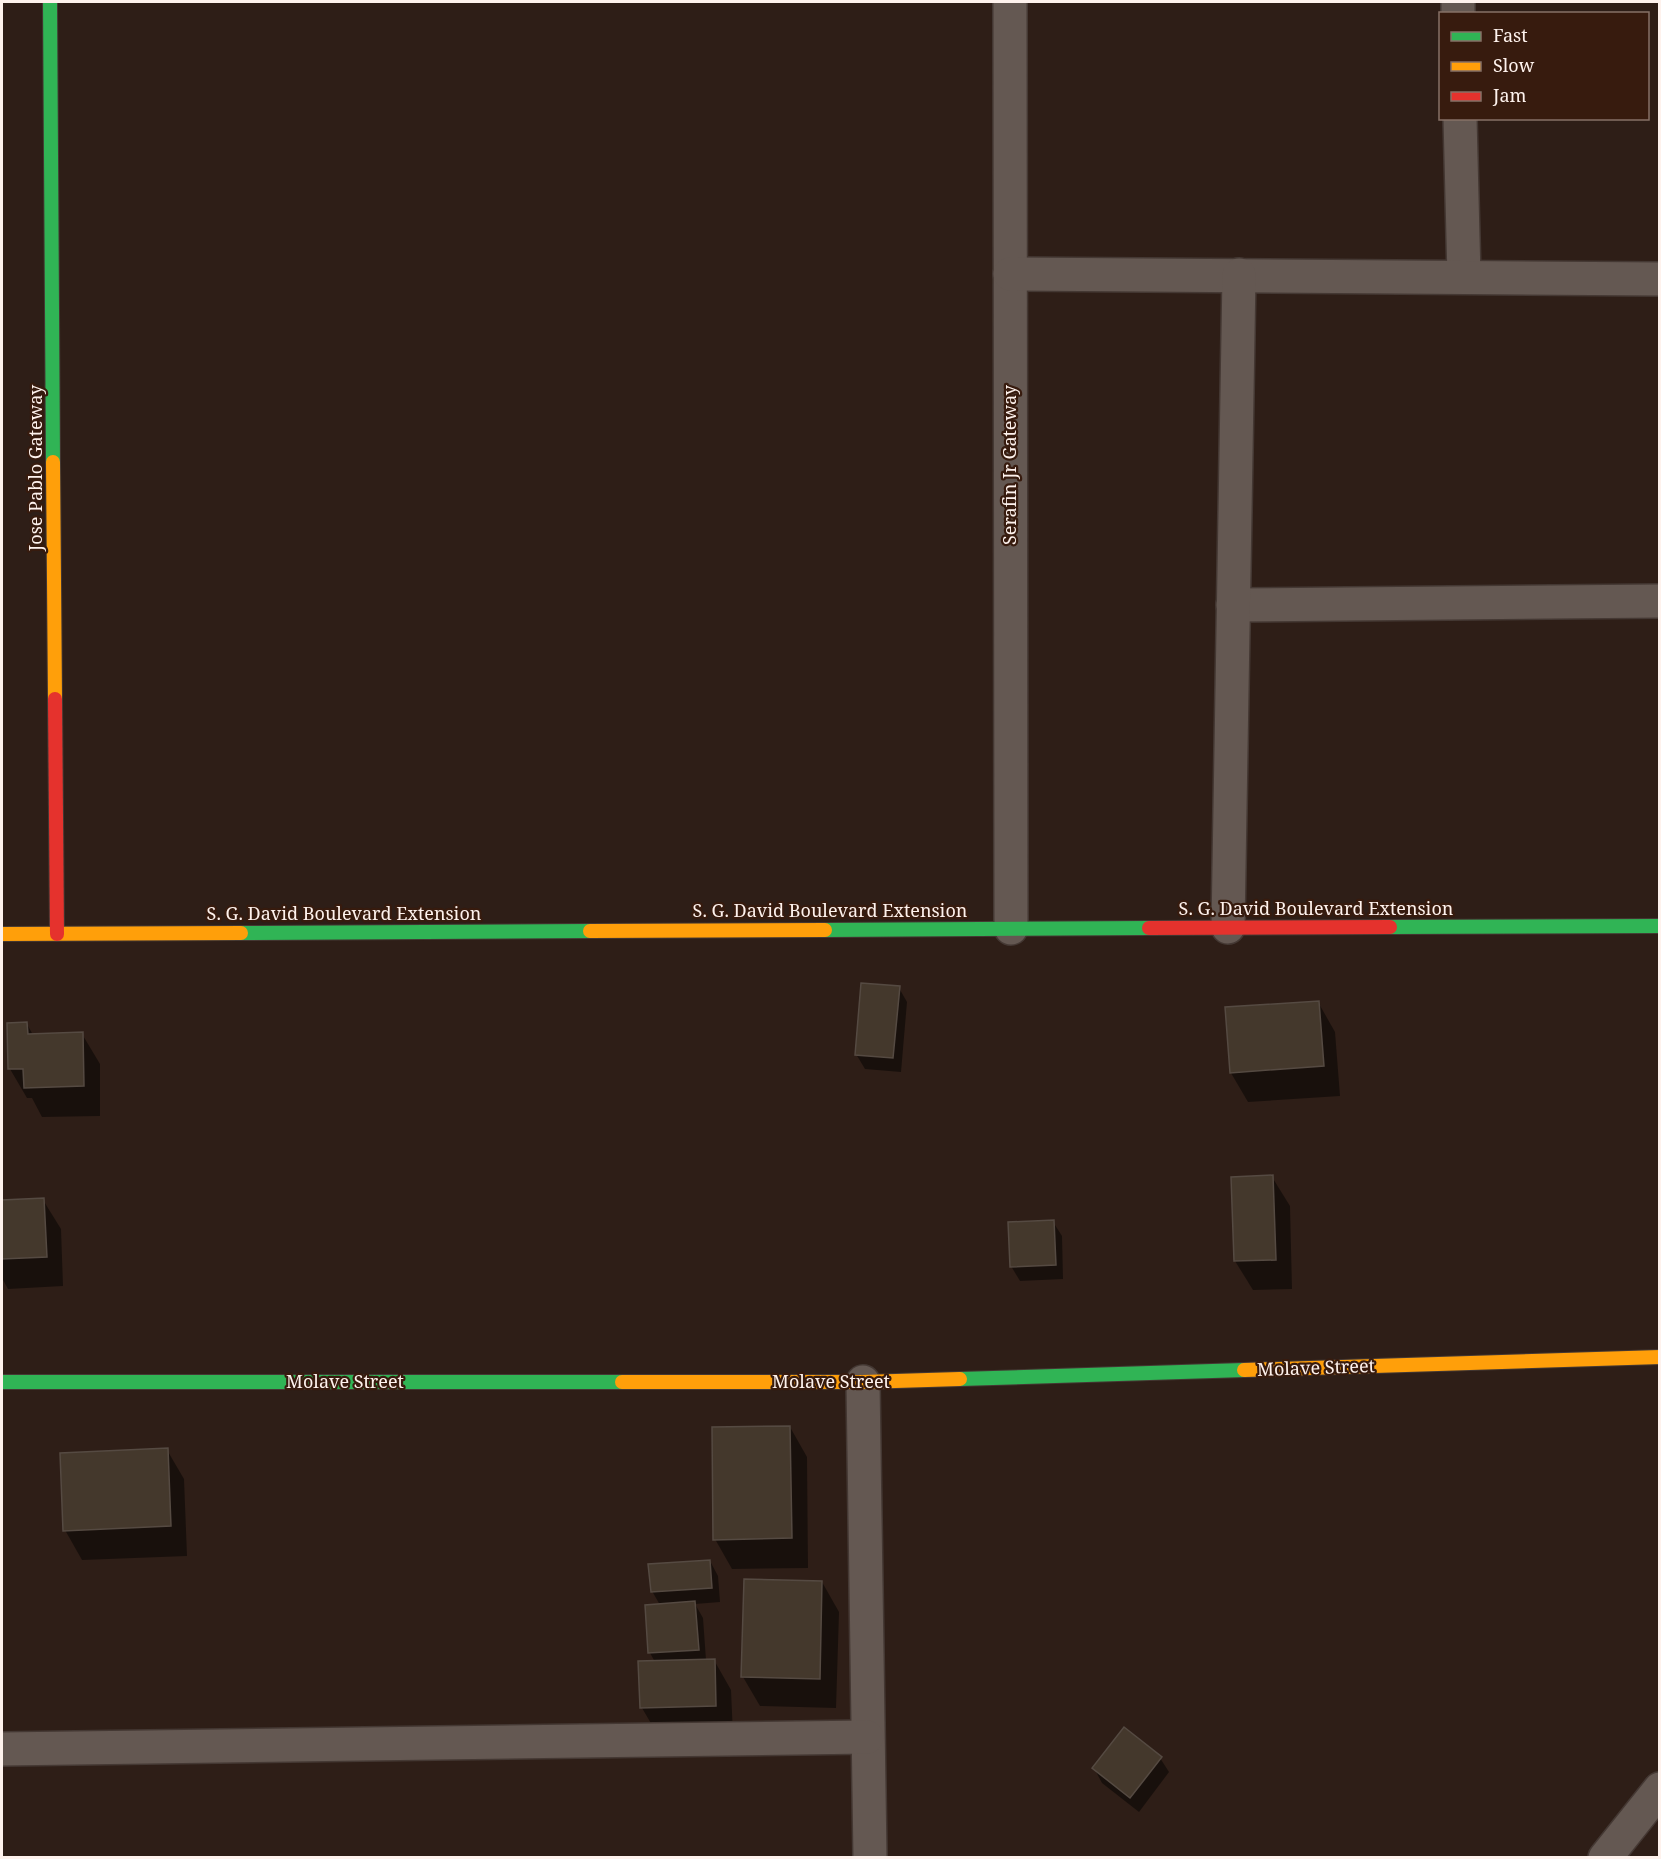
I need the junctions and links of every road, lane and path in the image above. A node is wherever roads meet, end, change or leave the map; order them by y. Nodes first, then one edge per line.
1 (50, 2) edge
2 (1010, 2) edge
3 (1460, 120) edge
4 (1010, 274) junction
5 (1239, 275) junction
6 (1464, 277) junction
7 (1659, 279) edge
8 (1659, 601) edge
9 (1233, 605) junction
10 (1659, 926) edge
11 (1228, 927) junction
12 (1011, 928) junction
13 (57, 933) junction
14 (2, 934) edge
15 (1659, 1357) edge
16 (2, 1382) edge
17 (863, 1382) junction
18 (867, 1737) junction
19 (2, 1749) edge
20 (1659, 1789) edge
21 (870, 1857) edge
22 (1605, 1857) edge

1 - 13 street, Jose Pablo Gateway
2 - 4 street, Serafin Jr Gateway
3 - 6 street
4 - 5 street
4 - 12 street, Serafin Jr Gateway
5 - 6 street
5 - 9 street
6 - 7 street
8 - 9 street
9 - 11 street
10 - 11 street, S. G. David Boulevard Extension
11 - 12 street, S. G. David Boulevard Extension
12 - 13 street, S. G. David Boulevard Extension
13 - 14 street, S. G. David Boulevard Extension
15 - 17 street, Molave Street
16 - 17 street, Molave Street
17 - 18 street
18 - 19 street
18 - 21 street
20 - 22 street

